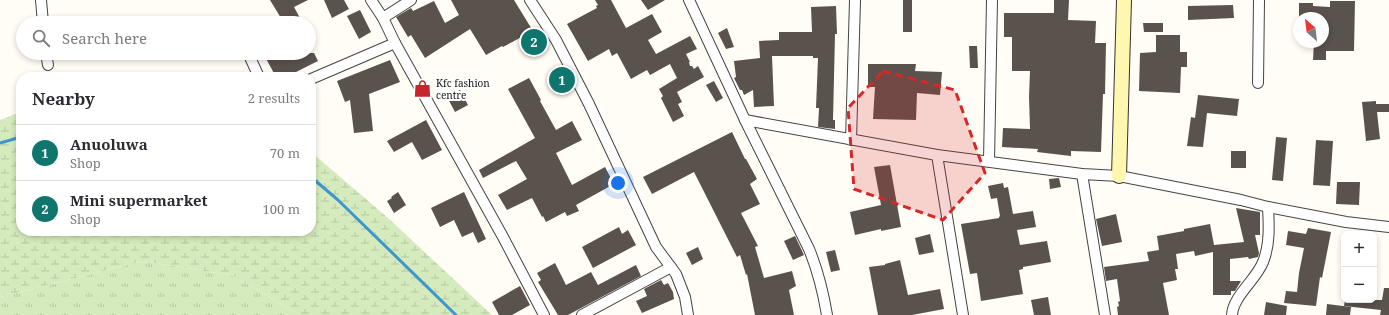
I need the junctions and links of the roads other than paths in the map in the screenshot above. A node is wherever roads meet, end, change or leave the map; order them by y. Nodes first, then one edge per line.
1 (41, 0) edge
2 (371, 0) edge
3 (411, 0) edge
4 (530, 0) edge
5 (689, 0) edge
6 (855, 0) edge
7 (992, 0) edge
8 (1124, 0) edge
9 (1259, 0) edge
10 (42, 16) edge
11 (382, 18) junction
12 (395, 43) junction
13 (47, 60) edge
14 (251, 60) edge
15 (48, 65) dead end
16 (257, 72) edge
17 (316, 77) edge
18 (1258, 83) dead end
19 (745, 120) junction
20 (851, 140) junction
21 (937, 155) junction
22 (989, 161) junction
23 (1082, 174) junction
24 (1119, 176) junction
25 (1268, 207) junction
26 (1389, 227) edge
27 (671, 267) junction
28 (544, 315) edge
29 (582, 315) edge
30 (688, 315) edge
31 (827, 315) edge
32 (963, 315) edge
33 (1105, 315) edge
34 (1232, 315) edge

1 - 10 street
2 - 11 street
3 - 11 street
4 - 27 street
5 - 19 street
6 - 20 street
7 - 22 street
8 - 24 street
9 - 18 street
11 - 12 street
12 - 17 street
12 - 28 street
13 - 15 street
14 - 16 street
19 - 20 street
19 - 31 street
20 - 21 street
21 - 22 street
21 - 32 street
22 - 23 street
23 - 24 street
23 - 33 street
24 - 25 street
25 - 26 street
25 - 34 street
27 - 29 street
27 - 30 street

